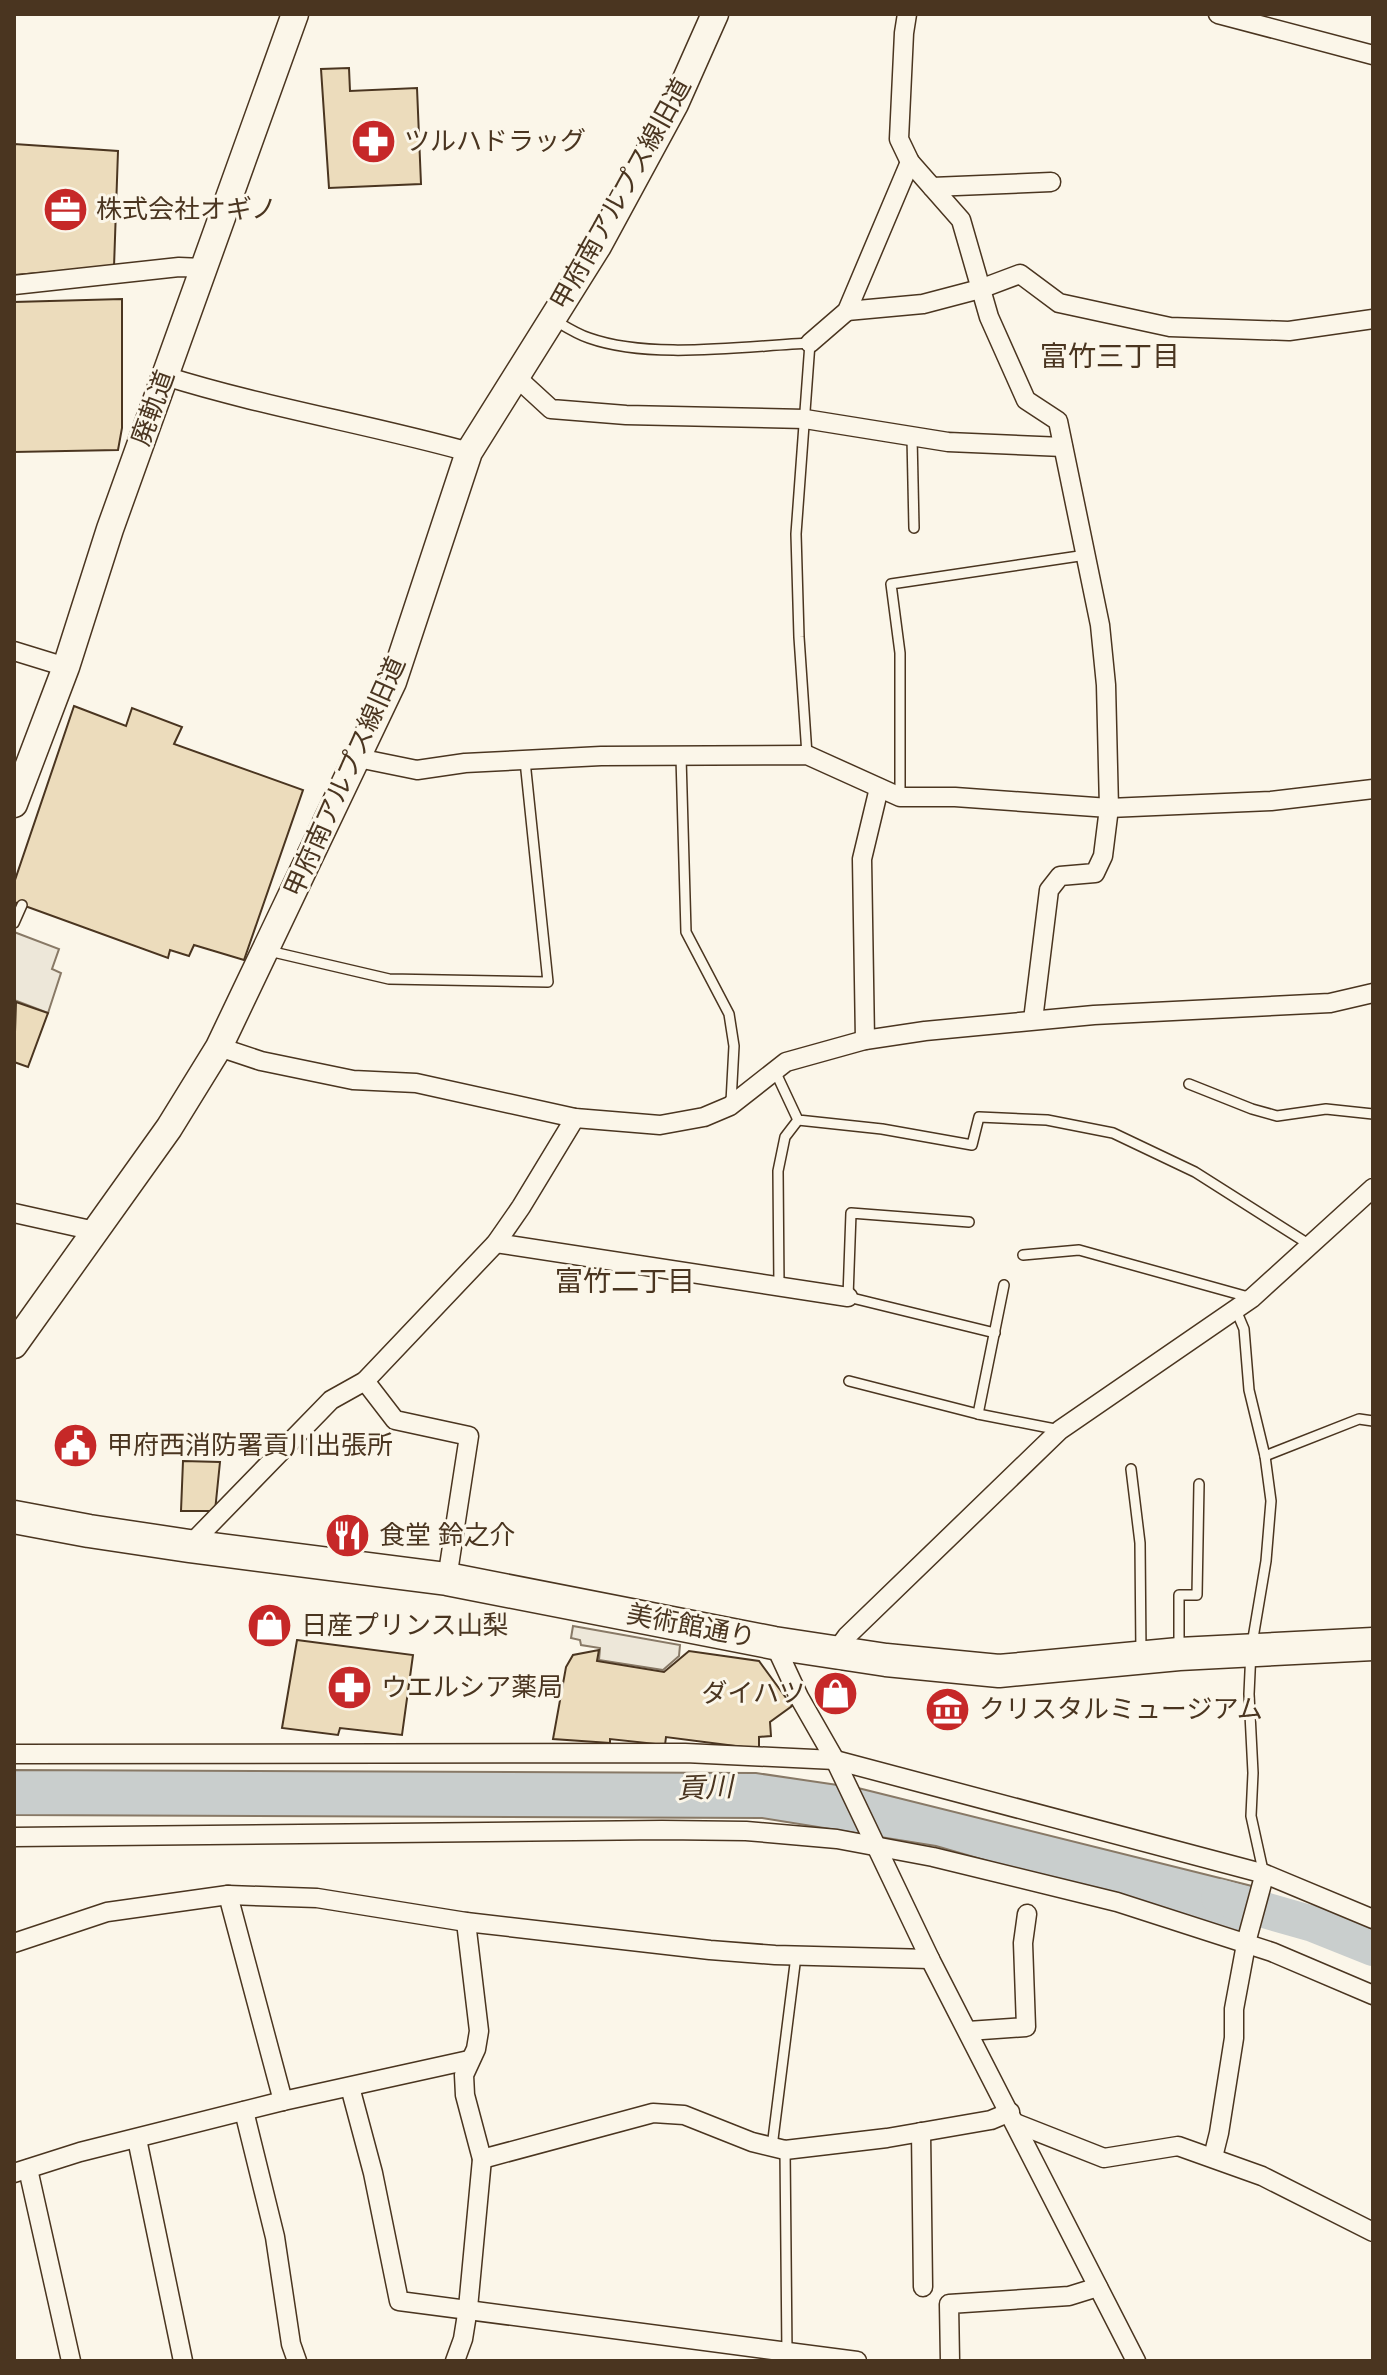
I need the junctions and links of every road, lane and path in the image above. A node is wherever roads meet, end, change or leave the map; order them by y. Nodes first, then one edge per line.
1 (295, 14) edge
2 (715, 14) edge
3 (907, 14) edge
4 (1218, 14) edge
5 (1373, 55) edge
6 (910, 162) junction
7 (1051, 182) dead end
8 (932, 187) junction
9 (203, 268) junction
10 (14, 285) edge
11 (980, 289) junction
12 (847, 311) junction
13 (552, 319) junction
14 (1373, 319) edge
15 (810, 343) junction
16 (165, 376) junction
17 (515, 376) junction
18 (805, 419) junction
19 (912, 437) junction
20 (1063, 447) junction
21 (469, 452) junction
22 (914, 528) dead end
23 (1086, 555) junction
24 (14, 651) edge
25 (66, 667) junction
26 (807, 755) junction
27 (681, 757) junction
28 (358, 758) junction
29 (525, 761) junction
30 (879, 788) junction
31 (1373, 789) edge
32 (900, 797) junction
33 (14, 804) edge
34 (1109, 808) junction
35 (22, 905) dead end
36 (14, 923) edge
37 (265, 950) junction
38 (1373, 993) edge
39 (1033, 1020) junction
40 (865, 1040) junction
41 (219, 1047) junction
42 (775, 1071) junction
43 (1189, 1084) dead end
44 (730, 1106) junction
45 (1373, 1114) edge
46 (575, 1118) junction
47 (798, 1120) junction
48 (1373, 1188) edge
49 (14, 1213) edge
50 (969, 1222) dead end
51 (95, 1231) junction
52 (496, 1243) junction
53 (1310, 1245) junction
54 (1023, 1255) dead end
55 (1004, 1285) dead end
56 (779, 1286) junction
57 (848, 1297) junction
58 (1252, 1298) junction
59 (1236, 1310) junction
60 (995, 1333) junction
61 (14, 1345) edge
62 (365, 1381) junction
63 (849, 1381) dead end
64 (978, 1414) junction
65 (1373, 1421) edge
66 (1060, 1430) junction
67 (1265, 1456) junction
68 (1131, 1469) dead end
69 (1199, 1484) dead end
70 (14, 1517) edge
71 (189, 1546) junction
72 (447, 1579) junction
73 (774, 1643) junction
74 (1373, 1644) edge
75 (1251, 1650) junction
76 (836, 1651) junction
77 (1179, 1654) junction
78 (1141, 1657) junction
79 (14, 1754) edge
80 (835, 1760) junction
81 (14, 1837) edge
82 (874, 1844) junction
83 (1264, 1877) junction
84 (228, 1895) junction
85 (1027, 1914) dead end
86 (1373, 1919) edge
87 (466, 1922) junction
88 (1246, 1941) junction
89 (14, 1943) edge
90 (796, 1956) junction
91 (930, 1959) junction
92 (1373, 1995) edge
93 (968, 2031) junction
94 (469, 2060) junction
95 (350, 2087) junction
96 (283, 2101) junction
97 (244, 2111) junction
98 (1013, 2117) junction
99 (921, 2132) junction
100 (137, 2139) junction
101 (779, 2149) junction
102 (1213, 2157) junction
103 (482, 2159) junction
104 (21, 2171) edge
105 (1373, 2232) edge
106 (923, 2287) dead end
107 (1098, 2287) junction
108 (468, 2308) junction
109 (787, 2357) edge
110 (71, 2361) edge
111 (183, 2361) edge
112 (297, 2361) edge
113 (455, 2361) edge
114 (857, 2361) edge
115 (950, 2361) edge
116 (1136, 2361) edge

1 - 9 street, 廃軌道
2 - 13 street, 甲府南アルプス線旧道
3 - 6 street
4 - 5 street
6 - 8 street
6 - 12 street
7 - 8 street
8 - 11 street
9 - 10 street
9 - 16 street, 廃軌道
11 - 12 street
11 - 14 street
11 - 20 street
12 - 15 street
13 - 15 lane
13 - 17 street, 甲府南アルプス線旧道
15 - 18 lane
16 - 21 street
16 - 25 street, 廃軌道
17 - 18 street
17 - 21 street, 甲府南アルプス線旧道
18 - 19 street
18 - 26 lane
19 - 20 street
19 - 22 lane
20 - 23 street
21 - 28 street, 甲府南アルプス線旧道
23 - 32 lane
23 - 34 street
24 - 25 street
25 - 33 street, 廃軌道
26 - 27 street
26 - 30 street
27 - 29 street
27 - 44 lane
28 - 29 street
28 - 37 street, 甲府南アルプス線旧道
29 - 37 lane
30 - 32 street
30 - 40 street
31 - 34 street
32 - 34 street
34 - 39 street
35 - 36 lane
37 - 41 street, 甲府南アルプス線旧道
38 - 39 street
39 - 40 street
40 - 42 street
41 - 46 street
41 - 51 street, 甲府南アルプス線旧道
42 - 44 street
42 - 47 lane
43 - 45 lane
44 - 46 street
46 - 52 street
47 - 53 lane
47 - 56 lane
48 - 53 street
49 - 51 street
50 - 57 lane
51 - 61 street, 甲府南アルプス線旧道
52 - 56 street
52 - 62 street
53 - 58 street
54 - 58 lane
55 - 60 lane
56 - 57 street
57 - 60 lane
58 - 59 street
59 - 66 street
59 - 67 lane
60 - 64 lane
62 - 71 street
62 - 72 street
63 - 64 lane
64 - 66 lane
65 - 67 lane
66 - 76 street
67 - 75 lane
68 - 78 lane
69 - 77 lane
70 - 71 highway, 美術館通り
71 - 72 highway, 美術館通り
72 - 73 highway, 美術館通り
73 - 76 highway, 美術館通り
73 - 80 street
74 - 75 highway, 美術館通り
75 - 77 highway, 美術館通り
75 - 83 lane
76 - 78 highway, 美術館通り
77 - 78 highway, 美術館通り
79 - 80 street
80 - 82 street
80 - 83 street
81 - 82 street
82 - 88 street
82 - 91 street
83 - 86 street
83 - 88 street
84 - 87 street
84 - 89 street
84 - 96 street
85 - 93 street
87 - 90 street
87 - 94 street
88 - 92 street
88 - 102 street
90 - 91 street
90 - 101 lane
91 - 93 street
93 - 98 street
94 - 95 street
94 - 103 street
95 - 96 street
95 - 108 street
96 - 97 street
97 - 100 street
97 - 112 street
98 - 99 street
98 - 102 street
98 - 107 street
99 - 101 street
99 - 106 street
100 - 104 street
100 - 111 street
101 - 103 street
101 - 109 lane
102 - 105 street
103 - 108 street
104 - 110 street
107 - 115 street
107 - 116 street
108 - 109 street
108 - 113 street
109 - 114 street

